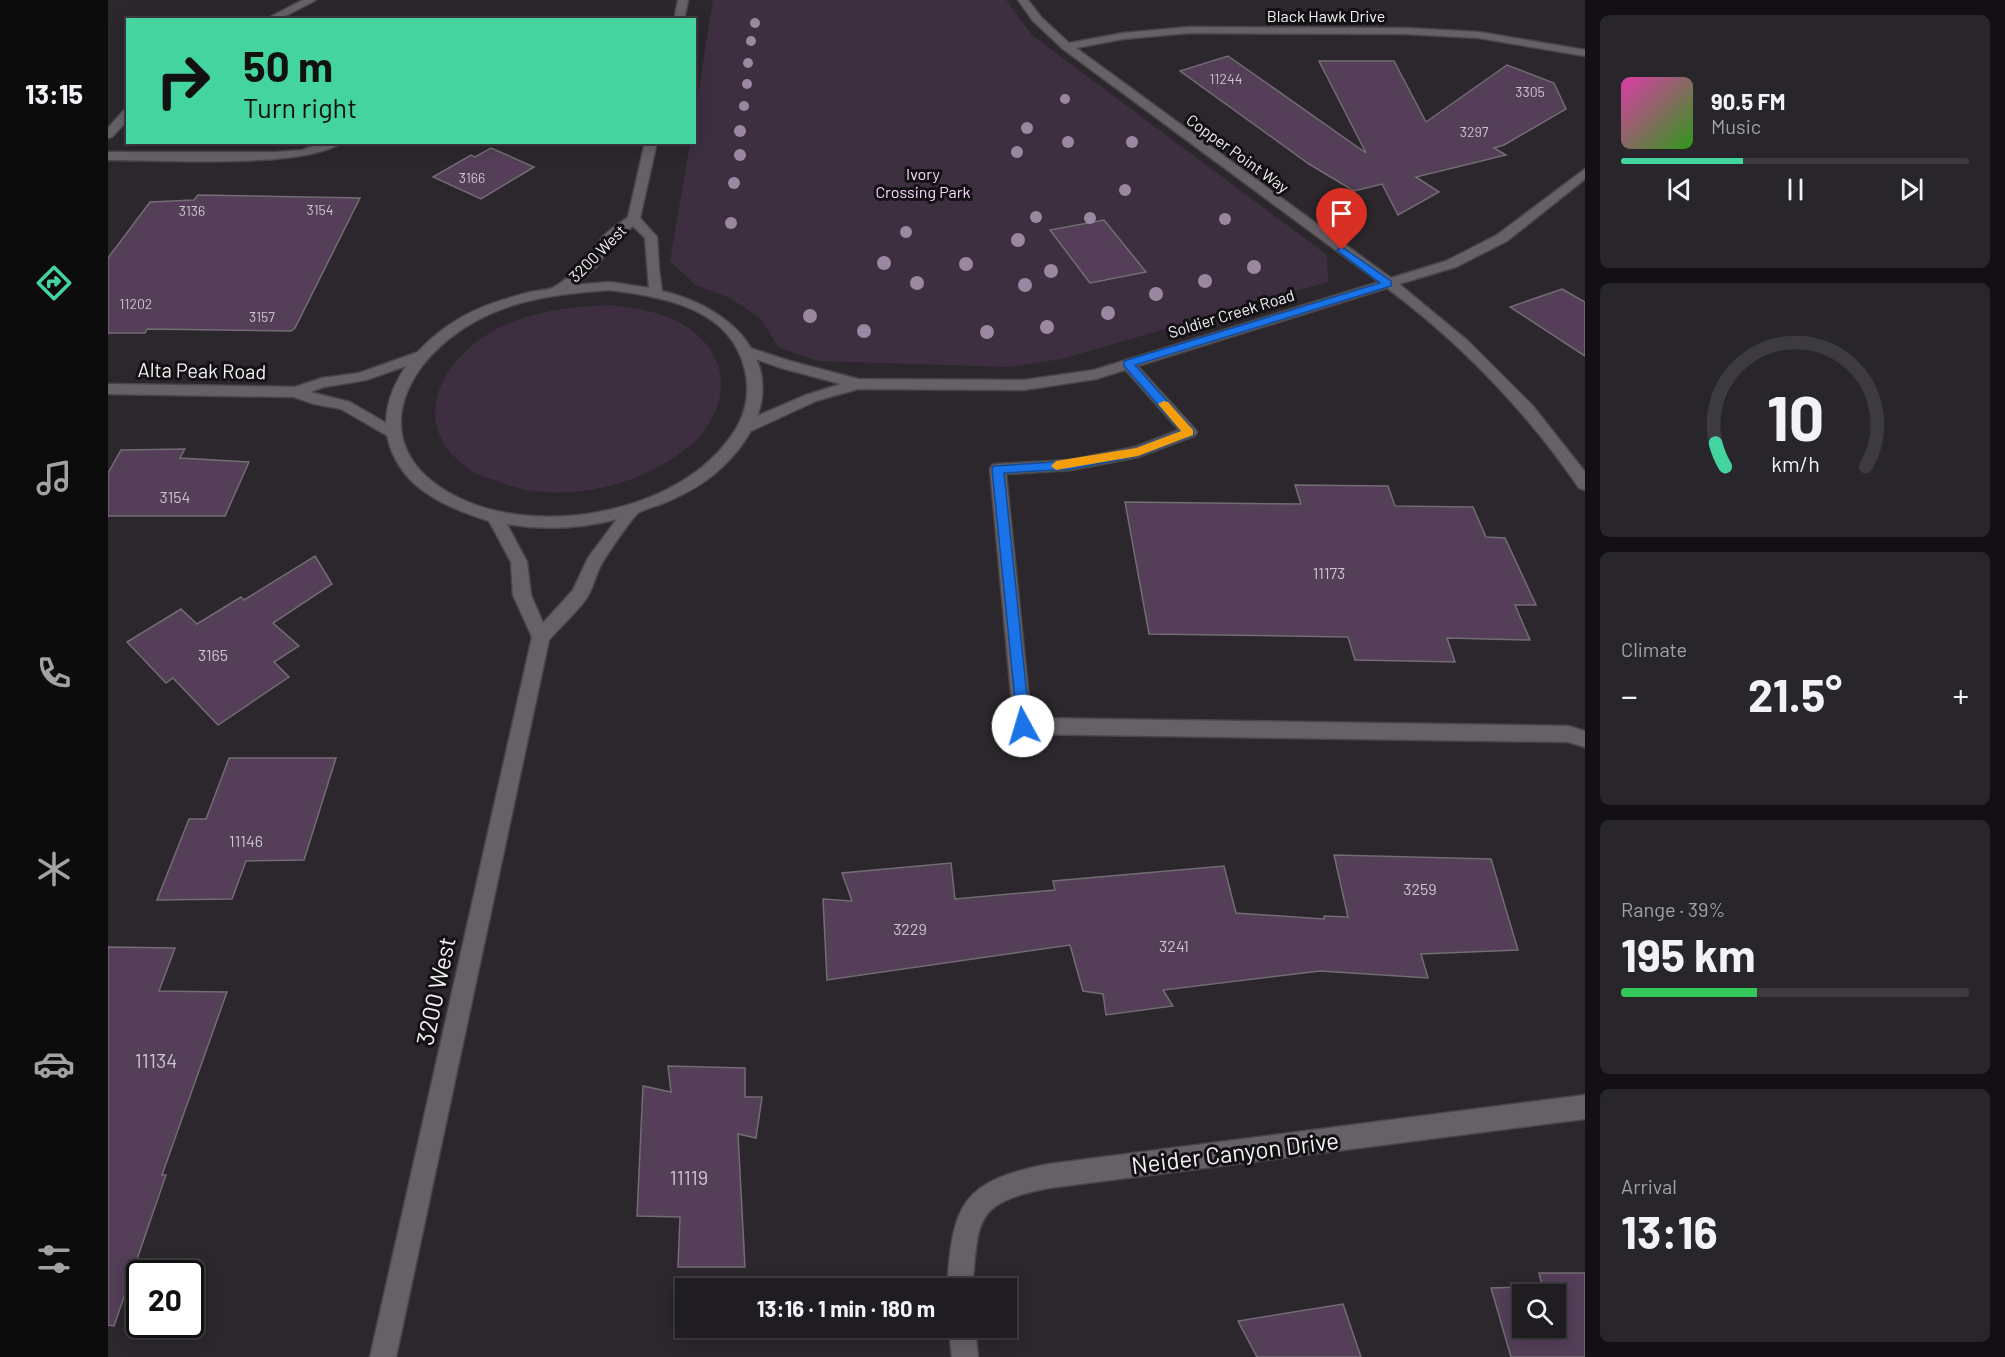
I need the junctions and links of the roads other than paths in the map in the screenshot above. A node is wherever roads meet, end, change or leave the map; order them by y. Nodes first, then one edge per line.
1 (311, 0) edge
2 (683, 0) edge
3 (1023, 0) edge
4 (273, 18) edge
5 (679, 18) edge
6 (1067, 46) junction
7 (1585, 52) edge
8 (126, 114) edge
9 (108, 135) edge
10 (331, 144) edge
11 (651, 144) edge
12 (108, 156) edge
13 (1585, 174) edge
14 (634, 219) junction
15 (1388, 284) junction
16 (561, 289) junction
17 (656, 292) junction
18 (747, 351) junction
19 (421, 356) junction
20 (1128, 364) junction
21 (857, 384) junction
22 (108, 389) edge
23 (296, 392) junction
24 (746, 427) junction
25 (393, 434) junction
26 (1585, 484) edge
27 (633, 509) junction
28 (495, 517) junction
29 (541, 637) junction
30 (1585, 739) edge
31 (1585, 1107) edge
32 (960, 1278) edge
33 (963, 1338) edge
34 (383, 1357) edge
35 (965, 1357) edge

1 - 4 street
2 - 5 street
3 - 6 street, Copper Point Way
6 - 7 street, Black Hawk Drive
6 - 15 street, Copper Point Way
8 - 9 street
10 - 12 street
11 - 14 street, 3200 West
13 - 15 street, Soldier Creek Road
14 - 16 street, 3200 West
14 - 17 street, 3200 West
15 - 20 street, Soldier Creek Road
15 - 26 street, Copper Point Way
16 - 17 street, 3200 West
16 - 19 street, 3200 West
17 - 18 street, 3200 West
18 - 21 street, Soldier Creek Road
18 - 24 street, 3200 West
19 - 23 street, Alta Peak Road
19 - 25 street, 3200 West
20 - 21 street, Soldier Creek Road
20 - 30 street
21 - 24 street, Soldier Creek Road
22 - 23 street, Alta Peak Road
23 - 25 street, Alta Peak Road
24 - 27 street, 3200 West
25 - 28 street, 3200 West
27 - 28 street, 3200 West
27 - 29 street, 3200 West
28 - 29 street
29 - 34 street, 3200 West
31 - 32 street, Neider Canyon Drive
33 - 35 street

